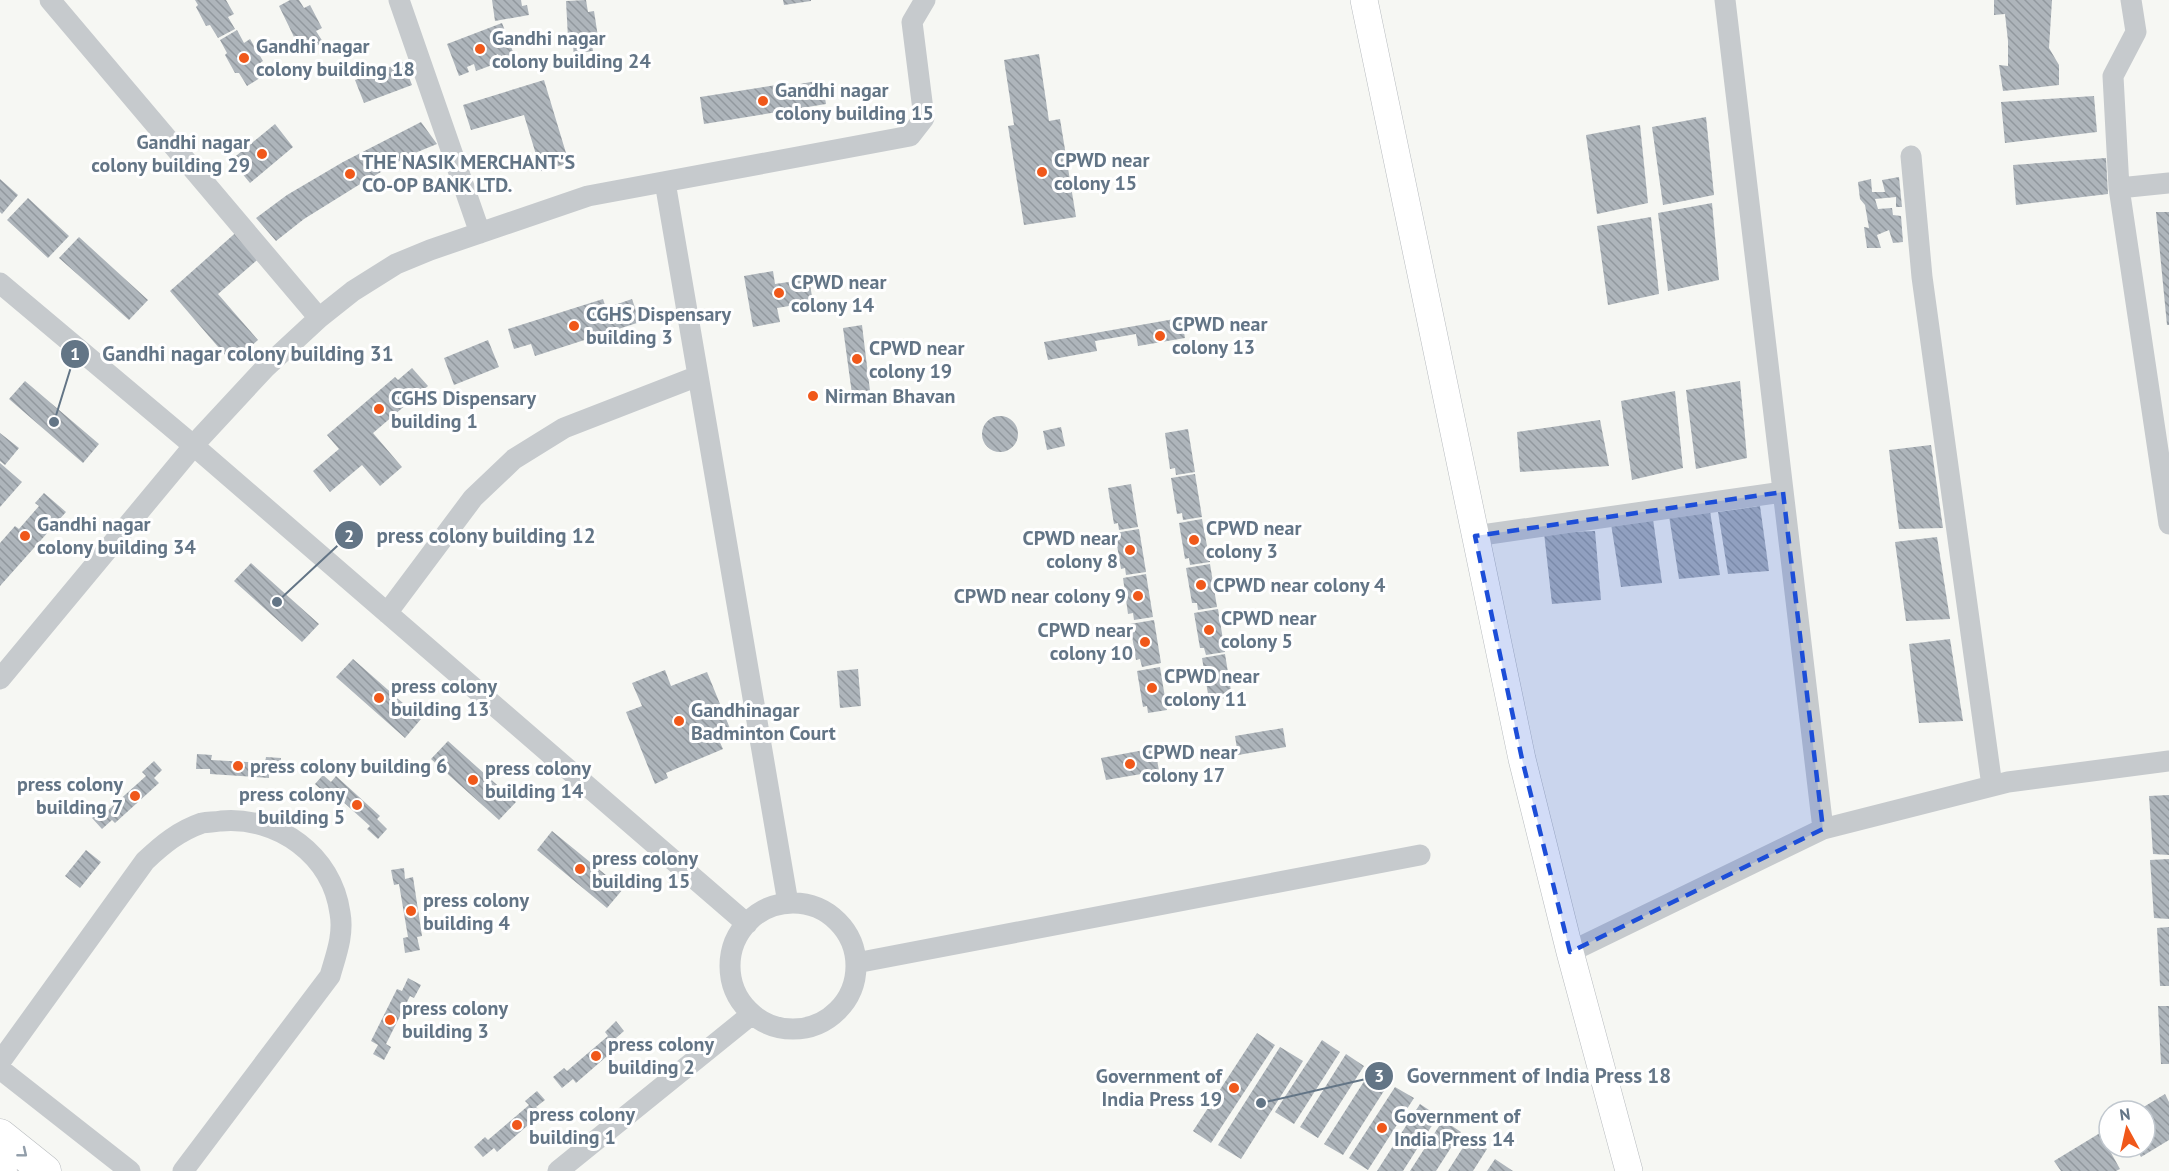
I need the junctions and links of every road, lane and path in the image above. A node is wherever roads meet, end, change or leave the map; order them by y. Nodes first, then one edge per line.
1 (50, 0) edge
2 (399, 0) edge
3 (925, 0) edge
4 (1364, 0) edge
5 (1725, 0) edge
6 (2131, 0) edge
7 (1911, 156) dead end
8 (665, 182) junction
9 (2169, 183) edge
10 (2119, 188) junction
11 (480, 233) junction
12 (0, 284) edge
13 (319, 318) junction
14 (698, 376) junction
15 (194, 446) junction
16 (1783, 492) junction
17 (2169, 524) edge
18 (1475, 536) junction
19 (387, 614) junction
20 (4, 666) edge
21 (2169, 761) edge
22 (1992, 786) junction
23 (1823, 830) junction
24 (1420, 855) dead end
25 (788, 903) junction
26 (747, 924) junction
27 (1570, 952) junction
28 (856, 963) junction
29 (752, 1014) junction
30 (0, 1062) edge
31 (0, 1069) edge
32 (0, 1134) edge
33 (45, 1171) edge
34 (130, 1171) edge
35 (183, 1171) edge
36 (558, 1171) edge
37 (1629, 1171) edge

1 - 13 street
2 - 11 street
3 - 8 street
4 - 18 main road
5 - 16 street
6 - 10 street
7 - 22 street
8 - 11 street
8 - 14 street
9 - 10 street
10 - 17 street
11 - 13 street
12 - 15 street
13 - 15 street
14 - 19 street
14 - 25 street
15 - 19 street
15 - 20 street
16 - 18 street
16 - 23 street
18 - 27 main road
19 - 26 street
21 - 22 street
22 - 23 street
23 - 27 street
24 - 28 street
25 - 26 street
25 - 28 street
26 - 29 street
27 - 37 main road
28 - 29 street
29 - 36 street
30 - 35 street
31 - 34 street
32 -> 33 highway

